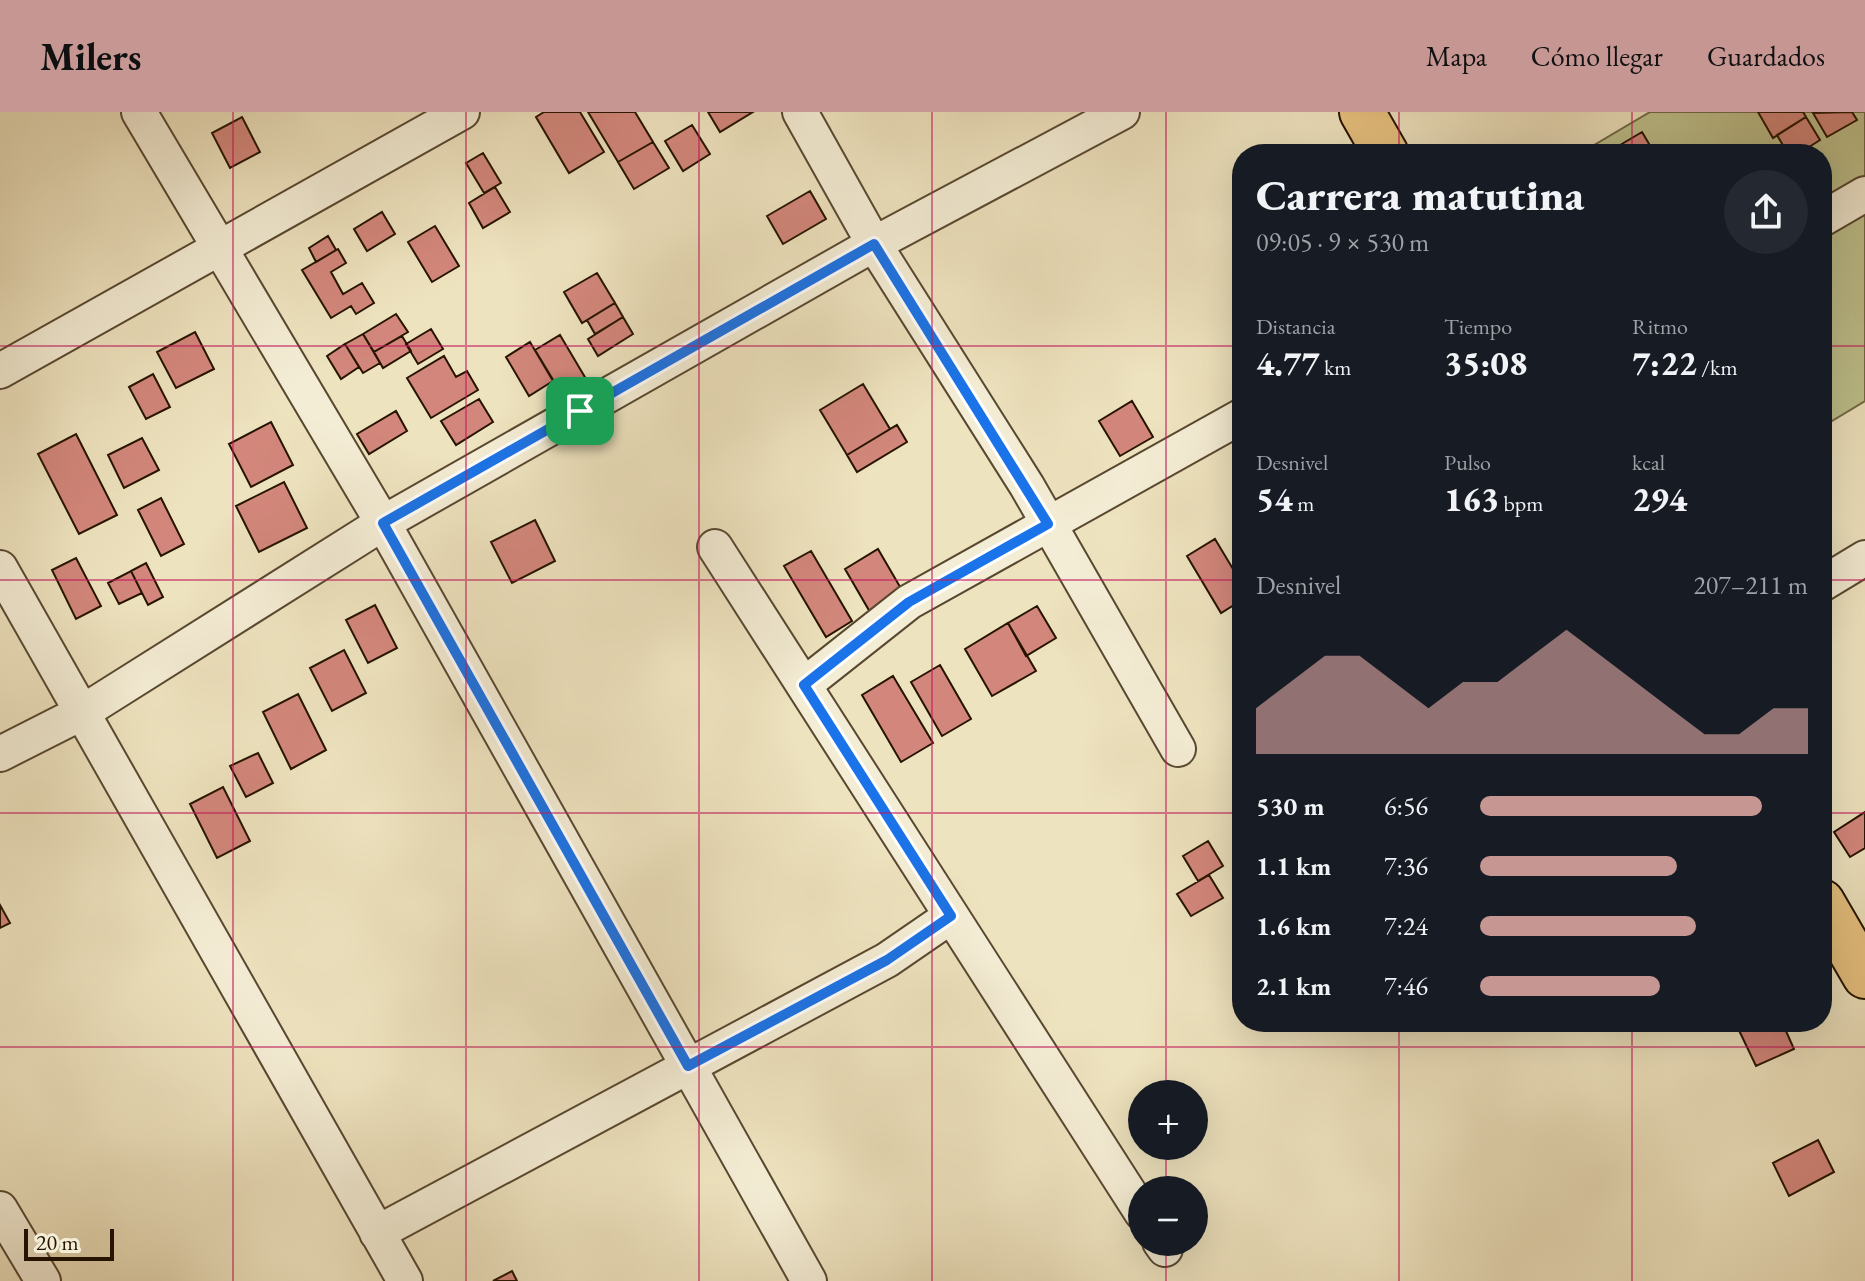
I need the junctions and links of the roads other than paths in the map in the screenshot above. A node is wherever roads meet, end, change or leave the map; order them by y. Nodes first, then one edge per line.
1 (139, 112) edge
2 (462, 112) edge
3 (800, 112) edge
4 (1122, 112) edge
5 (1362, 112) edge
6 (1380, 144) edge
7 (1865, 194) edge
8 (1832, 213) edge
9 (874, 244) junction
10 (221, 247) junction
11 (0, 371) edge
12 (1232, 422) edge
13 (383, 523) junction
14 (1048, 524) junction
15 (715, 547) dead end
16 (1865, 558) edge
17 (0, 568) edge
18 (1832, 578) edge
19 (804, 685) junction
20 (83, 712) junction
21 (1178, 749) dead end
22 (0, 754) edge
23 (951, 916) junction
24 (1832, 918) edge
25 (1862, 964) edge
26 (688, 1066) junction
27 (1128, 1191) edge
28 (0, 1209) edge
29 (377, 1233) junction
30 (396, 1278) edge
31 (43, 1281) edge
32 (809, 1281) edge

1 - 10 street
2 - 10 street
3 - 9 street
4 - 9 street
5 - 6 highway
7 - 8 street
9 - 13 street
9 - 14 street
10 - 11 street
10 - 13 street
12 - 14 street
13 - 20 street
13 - 26 street
14 - 19 street
14 - 21 street
15 - 19 street
16 - 18 street
17 - 20 street
19 - 23 street
20 - 22 street
20 - 29 street
23 - 26 street
23 - 27 street
24 - 25 highway
26 - 29 street
26 - 32 street
28 - 31 street
29 - 30 street

